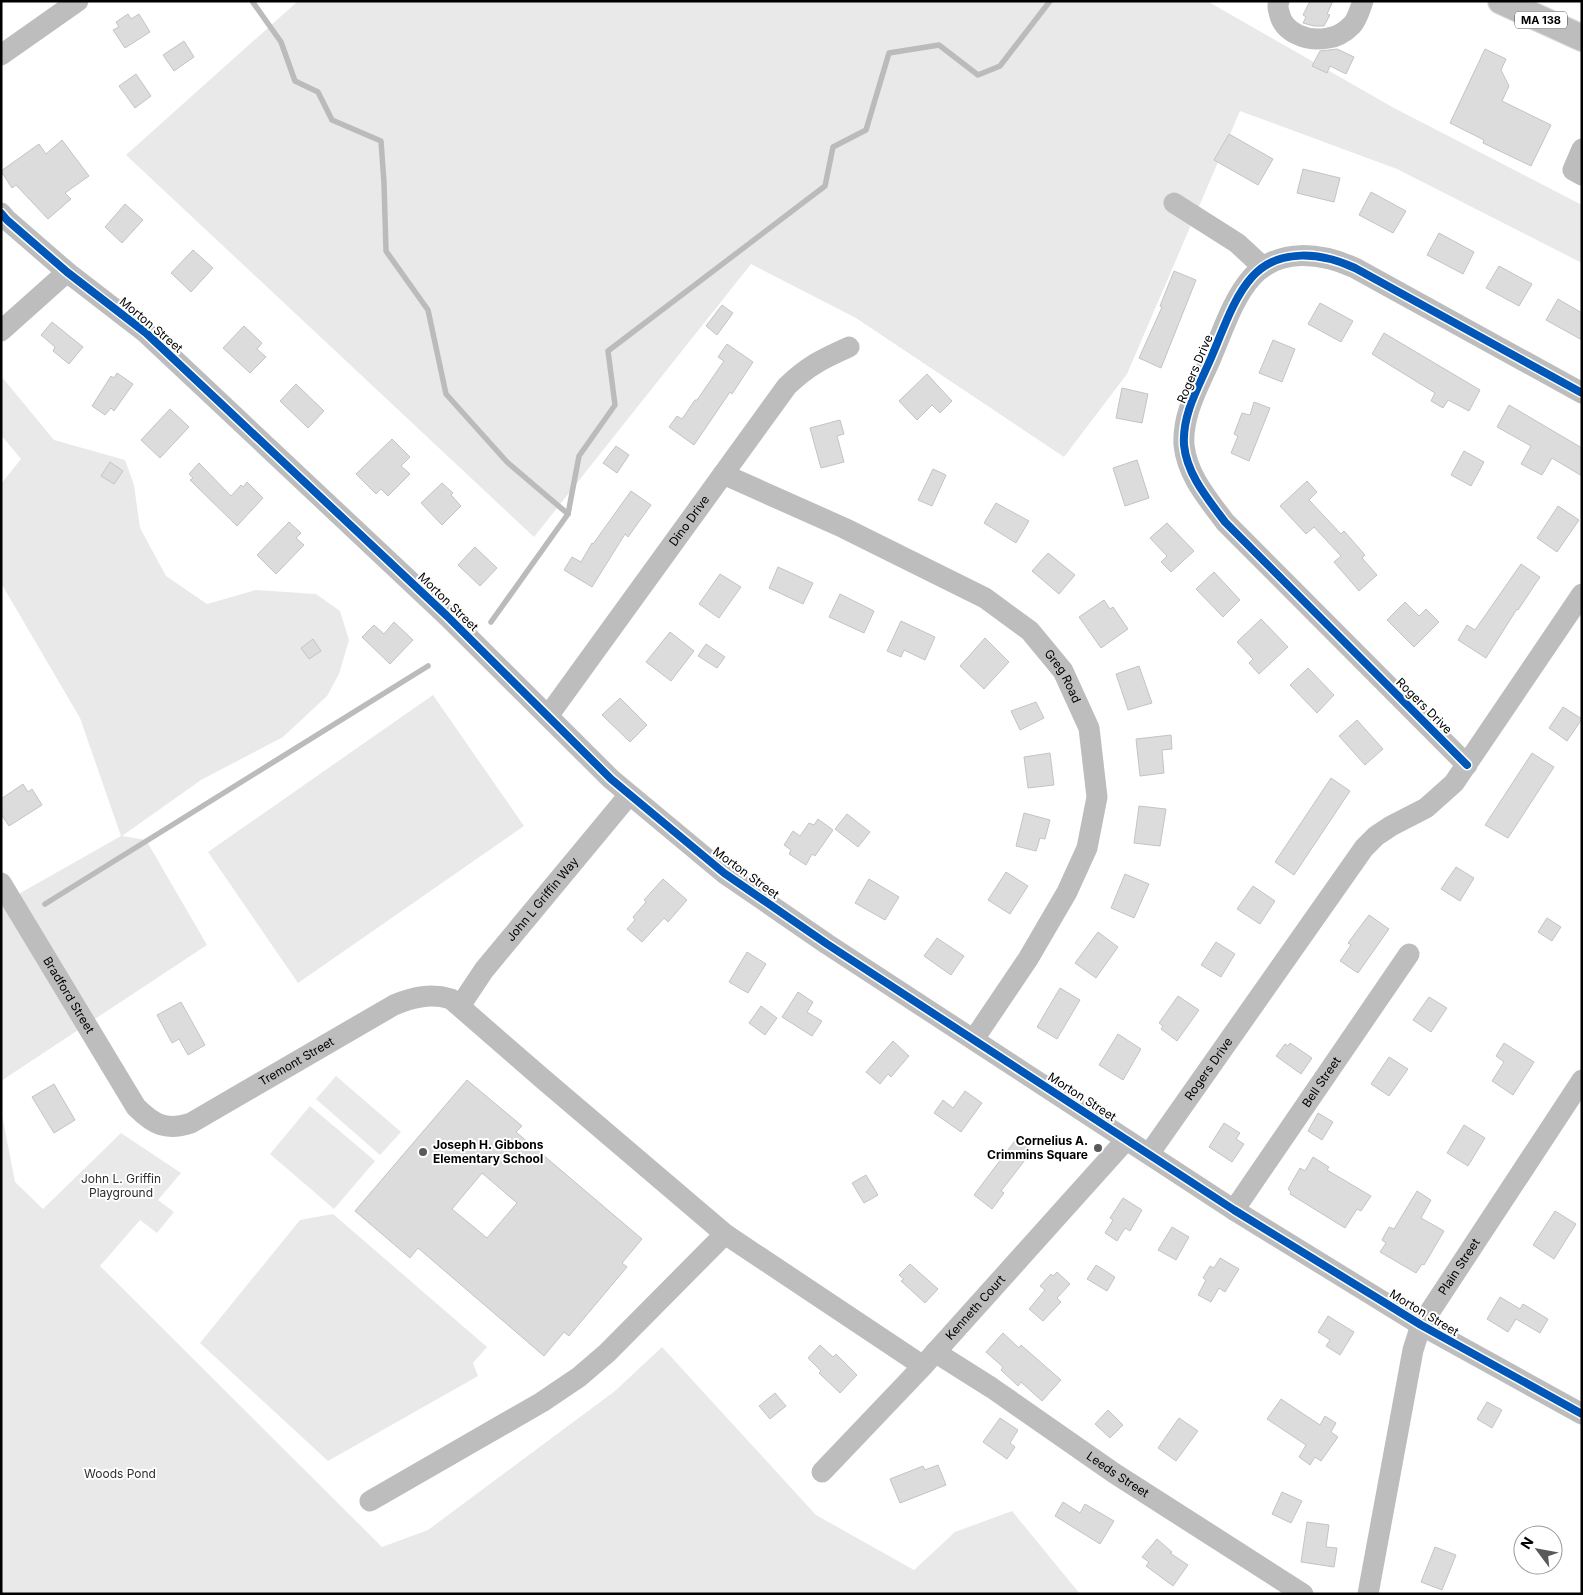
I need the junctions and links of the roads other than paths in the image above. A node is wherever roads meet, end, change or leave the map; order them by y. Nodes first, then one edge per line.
1 (78, 1) edge
2 (1279, 1) edge
3 (1363, 1) edge
4 (1501, 1) edge
5 (1582, 38) edge
6 (1, 55) edge
7 (1582, 150) edge
8 (1582, 175) edge
9 (1174, 203) dead end
10 (3, 217) edge
11 (1263, 267) junction
12 (67, 272) junction
13 (1, 331) edge
14 (849, 346) dead end
15 (1582, 393) edge
16 (723, 474) junction
17 (1582, 594) edge
18 (548, 716) junction
19 (1468, 765) junction
20 (630, 795) junction
21 (1, 883) edge
22 (1409, 954) dead end
23 (460, 1006) junction
24 (974, 1039) junction
25 (1582, 1080) edge
26 (136, 1108) joint
27 (1126, 1140) junction
28 (1149, 1154) junction
29 (1234, 1210) junction
30 (726, 1234) junction
31 (1421, 1325) junction
32 (929, 1359) junction
33 (1582, 1414) edge
34 (822, 1472) dead end
35 (370, 1501) dead end
36 (1303, 1594) edge
37 (1368, 1594) edge

1 - 6 street
2 - 3 street
4 - 5 main road, MA 138
7 - 8 street
9 - 11 street
10 - 12 street, Morton Street
11 - 15 street, Rogers Drive
11 - 19 street, Rogers Drive
12 - 13 street
12 - 18 street, Morton Street
14 - 16 street, Dino Drive
16 - 18 street, Dino Drive
16 - 24 street, Greg Road
17 - 19 street, Rogers Drive
18 - 20 street, Morton Street
19 - 28 street, Rogers Drive
20 - 23 street, John L Griffin Way
20 - 24 street, Morton Street
21 - 26 street, Bradford Street
22 - 29 street, Bell Street
23 - 26 street, Tremont Street
23 - 30 street, Tremont Street
24 - 27 street, Morton Street
25 - 31 street, Plain Street
27 - 28 street, Morton Street
27 - 32 street, Kenneth Court
28 - 29 street, Morton Street
29 - 31 street, Morton Street
30 - 32 street, Leeds Street
30 - 35 street
31 - 33 street, Morton Street
31 - 37 street, Plain Street
32 - 34 street, Kenneth Court
32 - 36 street, Leeds Street

